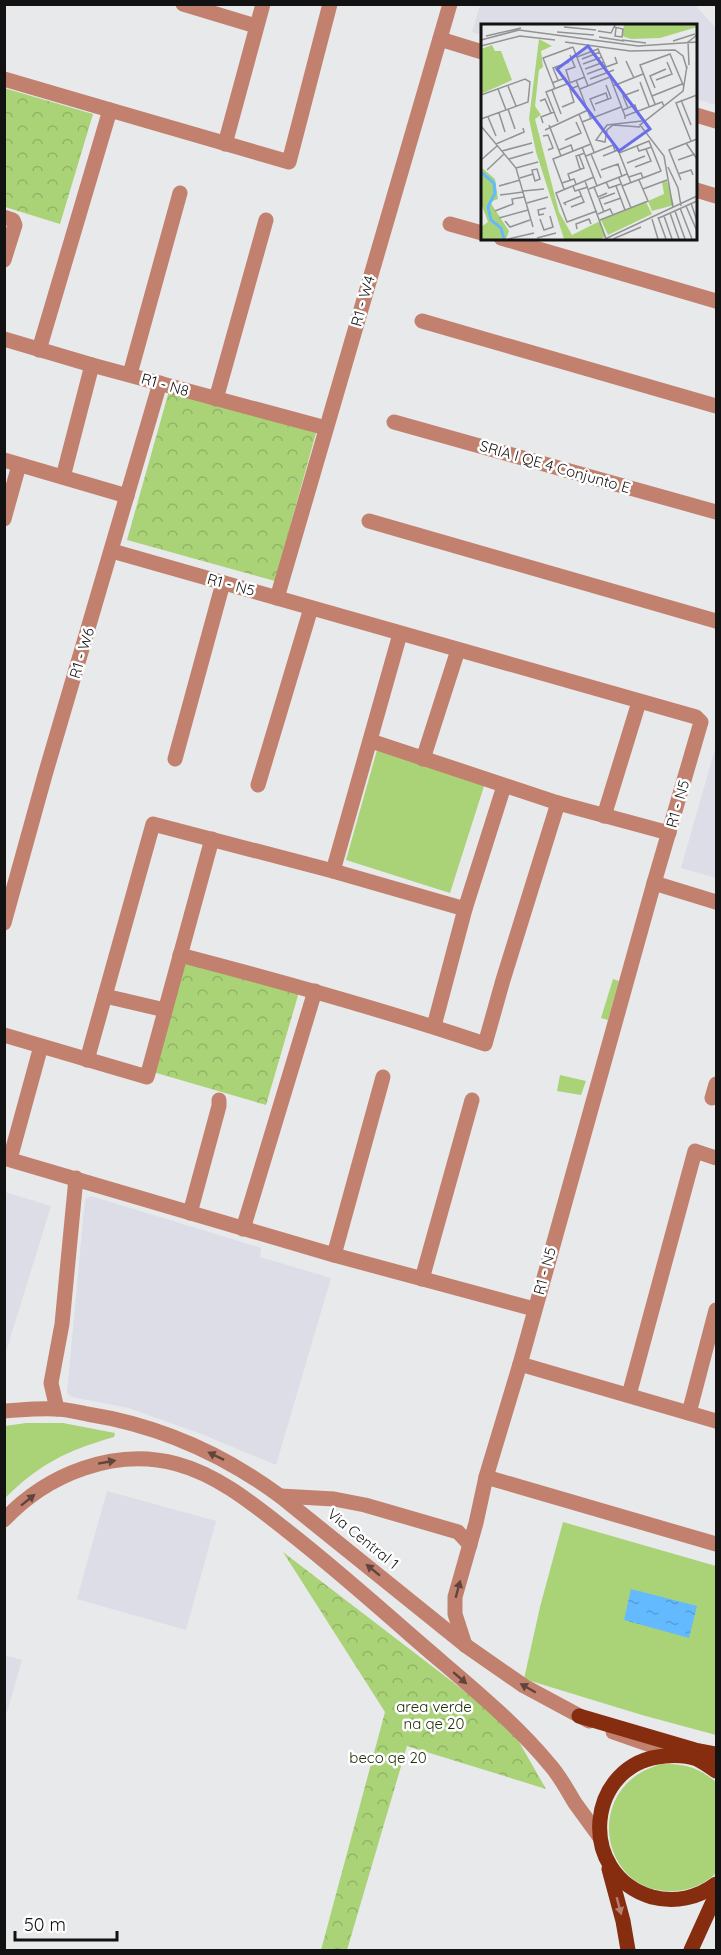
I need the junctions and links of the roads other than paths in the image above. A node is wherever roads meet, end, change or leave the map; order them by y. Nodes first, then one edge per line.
1 (183, 4) edge
2 (263, 4) edge
3 (330, 4) edge
4 (450, 4) edge
5 (256, 27) junction
6 (440, 39) junction
7 (481, 51) edge
8 (4, 79) edge
9 (110, 110) junction
10 (697, 115) edge
11 (717, 121) edge
12 (225, 144) junction
13 (697, 190) edge
14 (180, 193) dead end
15 (717, 196) edge
16 (4, 217) edge
17 (266, 220) dead end
18 (450, 224) dead end
19 (481, 232) edge
20 (508, 240) edge
21 (4, 260) edge
22 (717, 301) edge
23 (423, 321) dead end
24 (4, 339) edge
25 (39, 350) junction
26 (92, 365) junction
27 (130, 374) junction
28 (160, 383) junction
29 (216, 399) junction
30 (717, 406) edge
31 (394, 422) dead end
32 (326, 428) junction
33 (12, 462) edge
34 (63, 477) junction
35 (127, 496) junction
36 (717, 512) edge
37 (4, 519) edge
38 (369, 521) dead end
39 (112, 551) junction
40 (223, 583) junction
41 (277, 598) junction
42 (311, 608) junction
43 (717, 621) edge
44 (400, 634) junction
45 (458, 650) junction
46 (639, 702) junction
47 (371, 741) junction
48 (175, 759) dead end
49 (423, 759) junction
50 (258, 785) dead end
51 (504, 786) junction
52 (558, 803) junction
53 (604, 816) junction
54 (669, 833) junction
55 (212, 839) junction
56 (333, 870) junction
57 (654, 883) junction
58 (717, 902) edge
59 (465, 909) junction
60 (4, 923) edge
61 (180, 955) junction
62 (315, 991) junction
63 (105, 996) junction
64 (165, 1010) junction
65 (434, 1026) junction
66 (4, 1035) edge
67 (41, 1046) junction
68 (87, 1060) junction
69 (383, 1077) dead end
70 (219, 1100) dead end
71 (472, 1100) dead end
72 (717, 1158) edge
73 (7, 1159) edge
74 (76, 1178) junction
75 (190, 1213) junction
76 (243, 1229) junction
77 (334, 1255) junction
78 (422, 1279) junction
79 (534, 1309) junction
80 (717, 1310) edge
81 (520, 1364) junction
82 (51, 1383) junction
83 (629, 1395) junction
84 (57, 1409) junction
85 (32, 1410) junction
86 (4, 1411) edge
87 (689, 1413) junction
88 (717, 1421) edge
89 (486, 1477) junction
90 (280, 1496) junction
91 (4, 1520) edge
92 (476, 1522) junction
93 (458, 1532) junction
94 (717, 1544) edge
95 (470, 1545) junction
96 (465, 1645) junction
97 (579, 1716) junction
98 (717, 1754) edge
99 (678, 1755) junction
100 (698, 1760) junction
101 (717, 1763) edge
102 (717, 1771) edge
103 (599, 1836) junction
104 (608, 1863) junction
105 (717, 1884) edge
106 (717, 1895) edge
107 (628, 1950) edge
108 (691, 1950) edge

1 - 5 street
2 - 5 street
3 - 12 street
4 - 6 street, R1 - W4
5 - 12 street
6 - 7 street
6 - 32 street, R1 - W4
8 - 9 street
9 - 12 street
9 - 25 street
10 - 11 street
13 - 15 street
14 - 27 street
16 - 21 street
17 - 29 street
18 - 19 street
20 - 22 street
23 - 30 street
24 - 25 street, R1 - N8
25 - 26 street, R1 - N8
26 - 27 street, R1 - N8
26 - 34 street
27 - 28 street, R1 - N8
28 - 29 street, R1 - N8
28 - 35 street, R1 - W6
29 - 32 street, R1 - N8
31 - 36 street, SRIA I QE 4 Conjunto E
32 - 41 street, R1 - W4
33 - 34 street
33 - 37 street
34 - 35 street
35 - 39 street, R1 - W6
38 - 43 street
39 - 40 street, R1 - N5
39 - 60 street, R1 - W6
40 - 41 street, R1 - N5
40 - 48 street
41 - 42 street, R1 - N5
42 - 44 street, R1 - N5
42 - 50 street
44 - 45 street, R1 - N5
44 - 47 street
45 - 46 street, R1 - N5
45 - 49 street
46 - 53 street
46 - 54 street, R1 - N5
47 - 49 street
47 - 56 street
49 - 51 street
51 - 52 street
51 - 59 street
52 - 53 street
52 - 65 street
53 - 54 street
54 - 57 street, R1 - N5
55 - 56 street
55 - 61 street
55 - 63 street
56 - 59 street
57 - 58 street
57 - 79 street, R1 - N5
59 - 65 street
61 - 62 street
61 - 64 street
62 - 65 street
62 - 76 street
63 - 64 street
63 - 68 street
64 - 68 street
66 - 67 street
67 - 68 street
67 - 73 street
69 - 77 street
70 - 75 street
71 - 78 street
72 - 83 street
73 - 74 street
74 - 75 street
74 - 82 street
75 - 76 street
76 - 77 street
77 - 78 street
78 - 79 street
79 - 81 street, R1 - N5
80 - 87 street
81 - 83 street
81 - 89 street, R1 - N5
82 - 84 street
82 - 85 street
83 - 87 street
84 - 85 street, Via Central 1
90 -> 84 street, Via Central 1
85 - 86 street, Via Central 1
87 - 88 street
89 - 92 street, R1 - N5
89 - 94 street
90 - 93 street
96 -> 90 street, Via Central 1
91 -> 103 street
92 - 93 street
92 - 95 street, R1 - N5
93 - 95 street
96 -> 95 street, R1 - N5
97 -> 96 street, Via Central 1
97 - 98 main road
97 - 99 street, Via Central 1
99 - 100 main road
99 - 103 main road
100 - 101 main road
100 - 102 main road
103 - 104 main road
104 - 105 main road
104 -> 107 main road
106 - 108 main road

